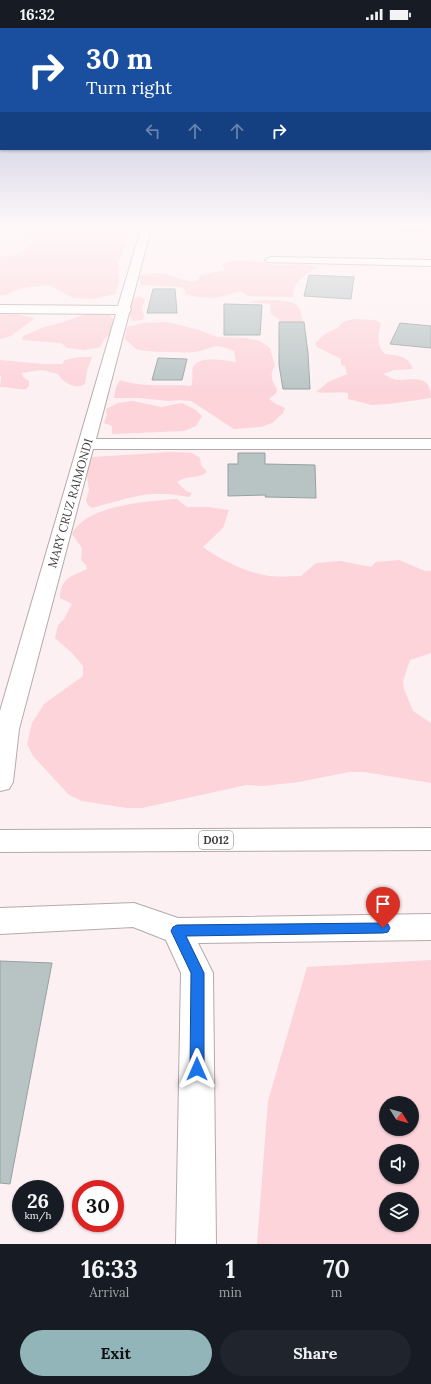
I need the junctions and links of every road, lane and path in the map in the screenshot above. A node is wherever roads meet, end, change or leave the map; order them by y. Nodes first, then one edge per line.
1 (131, 282) edge
2 (0, 309) edge
3 (124, 310) junction
4 (86, 444) junction
5 (431, 444) edge
6 (0, 782) edge
7 (431, 839) edge
8 (0, 841) edge
9 (0, 921) edge
10 (431, 927) edge
11 (177, 931) junction
12 (196, 1244) edge

1 - 3 street, MARY CRUZ RAIMONDI
2 - 3 street
3 - 4 street, MARY CRUZ RAIMONDI
4 - 5 street
4 - 6 street, MARY CRUZ RAIMONDI
7 - 8 street, D012
9 - 11 street
10 - 11 street
11 - 12 street

